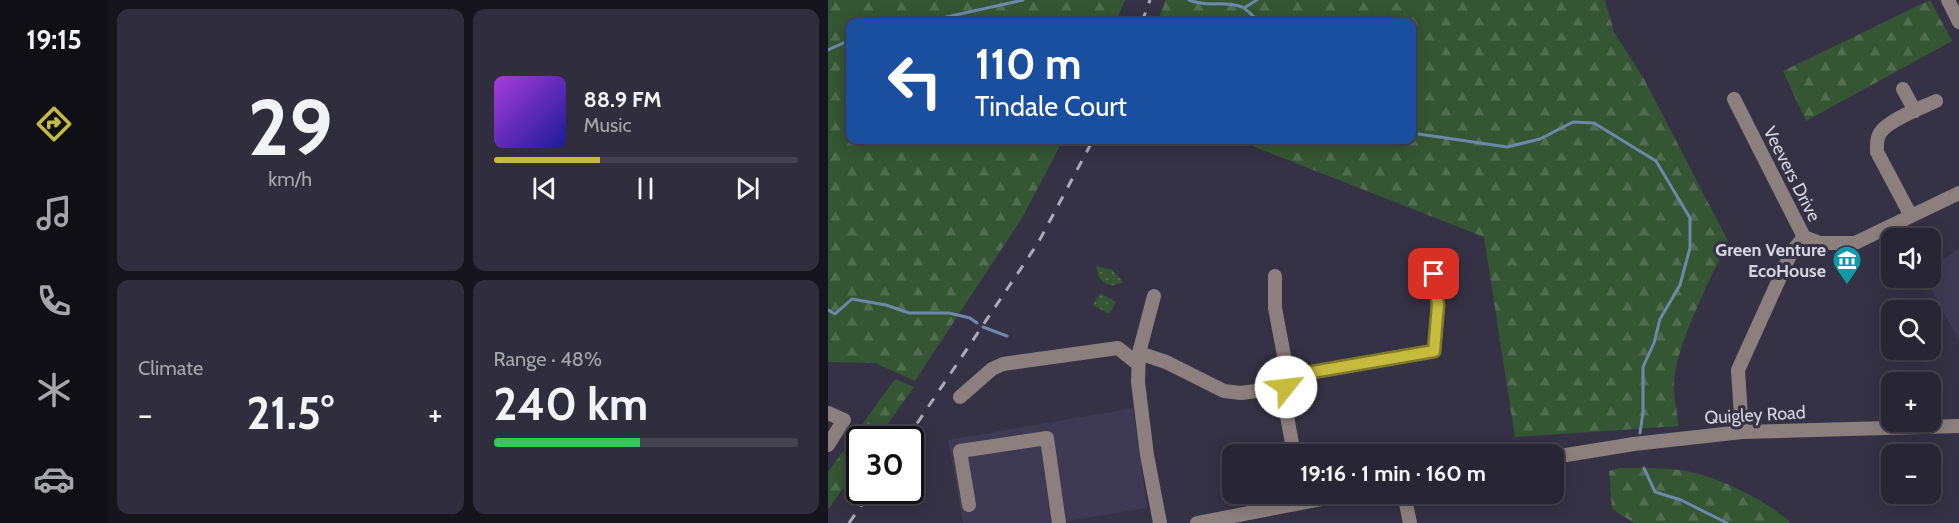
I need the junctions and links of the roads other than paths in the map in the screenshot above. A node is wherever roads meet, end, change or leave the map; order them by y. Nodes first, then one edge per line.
1 (1948, 0) edge
2 (1959, 22) edge
3 (1903, 89) dead end
4 (1734, 99) dead end
5 (1936, 101) dead end
6 (1914, 111) junction
7 (1959, 193) edge
8 (1911, 216) junction
9 (1804, 237) junction
10 (1434, 274) dead end
11 (1275, 276) dead end
12 (1154, 296) dead end
13 (1139, 358) junction
14 (1290, 382) junction
15 (960, 397) dead end
16 (828, 413) edge
17 (1959, 426) edge
18 (1743, 432) junction
19 (828, 444) edge
20 (1292, 444) edge
21 (1564, 455) edge
22 (1277, 504) edge
23 (1406, 504) edge
24 (969, 505) dead end
25 (1059, 523) edge
26 (1160, 523) edge
27 (1197, 523) edge
28 (1410, 523) edge

1 - 2 street
3 - 6 street
4 - 9 street, Veevers Drive
5 - 6 street
6 - 8 street
7 - 8 street
8 - 9 street
9 - 18 street, Veevers Drive
10 - 14 street
11 - 14 street
12 - 13 street
13 - 14 street
13 - 15 street
13 - 26 street
14 - 20 street
16 - 19 street
17 - 18 street, Quigley Road
18 - 21 street, Quigley Road
22 - 27 street
23 - 28 street
24 - 25 street

